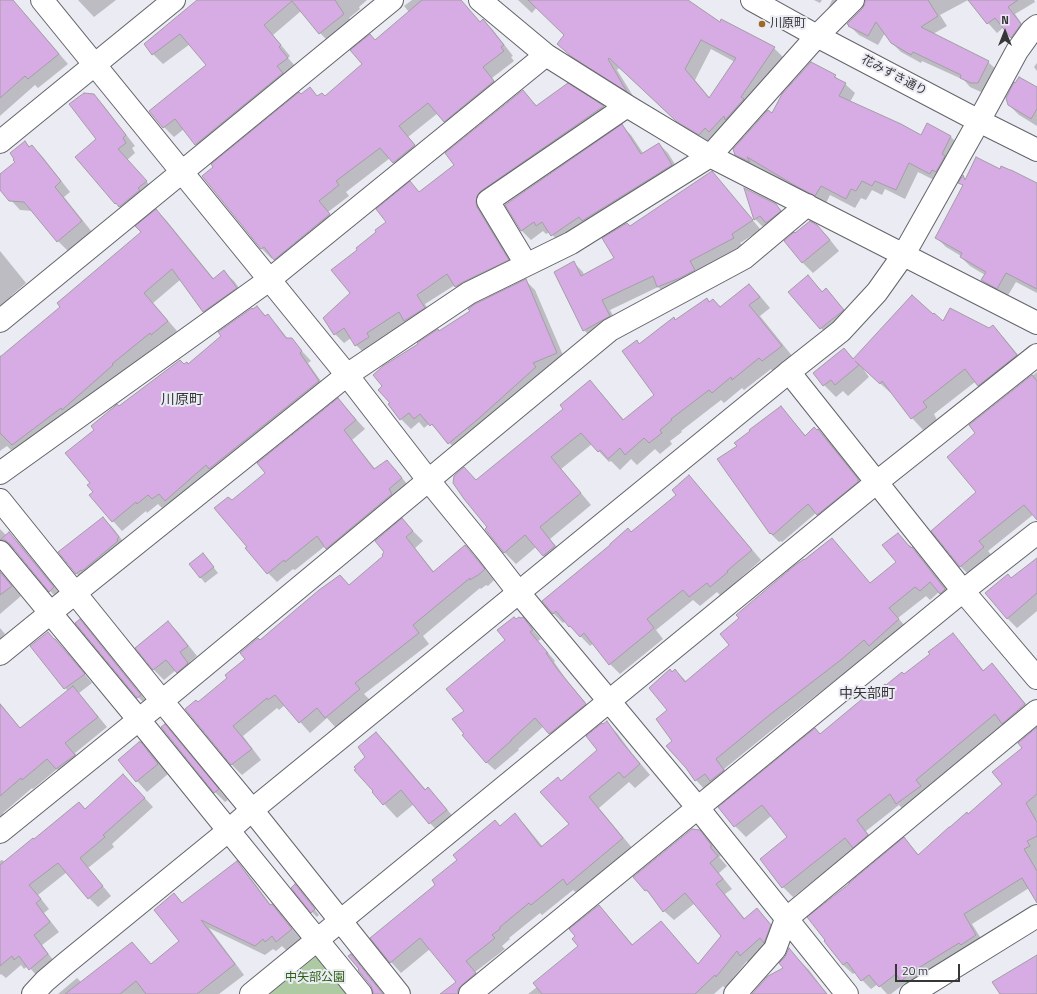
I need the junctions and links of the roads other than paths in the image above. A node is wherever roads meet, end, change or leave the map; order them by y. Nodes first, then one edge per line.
1 (42, 0) edge
2 (174, 0) edge
3 (392, 0) edge
4 (480, 0) edge
5 (752, 0) edge
6 (853, 0) edge
7 (1037, 26) edge
8 (817, 36) junction
9 (546, 54) junction
10 (95, 65) junction
11 (627, 106) junction
12 (979, 121) junction
13 (0, 142) edge
14 (1037, 150) edge
15 (710, 156) junction
16 (182, 172) junction
17 (807, 204) junction
18 (904, 254) junction
19 (526, 264) junction
20 (269, 280) junction
21 (0, 321) edge
22 (1037, 323) edge
23 (1037, 355) edge
24 (789, 372) junction
25 (347, 375) junction
26 (0, 472) edge
27 (429, 481) junction
28 (877, 482) junction
29 (0, 500) edge
30 (1037, 533) edge
31 (0, 552) edge
32 (963, 591) junction
33 (75, 593) junction
34 (519, 593) junction
35 (51, 613) junction
36 (0, 654) edge
37 (1037, 678) edge
38 (162, 701) junction
39 (609, 701) junction
40 (1037, 711) edge
41 (139, 720) junction
42 (698, 808) junction
43 (252, 810) junction
44 (228, 831) junction
45 (0, 832) edge
46 (1037, 916) edge
47 (786, 919) junction
48 (340, 922) junction
49 (317, 941) junction
50 (914, 993) edge
51 (33, 994) edge
52 (251, 994) edge
53 (360, 994) edge
54 (399, 994) edge
55 (470, 994) edge
56 (735, 994) edge
57 (847, 994) edge

1 - 10 street
2 - 10 street
3 - 16 street
4 - 9 street
5 - 8 street, 花みずき通り
6 - 8 street
7 - 12 street
8 - 12 street, 花みずき通り
8 - 15 street
9 - 11 street
9 - 20 street
10 - 13 street
10 - 16 street
11 - 15 street
11 - 19 street
12 - 14 street, 花みずき通り
12 - 18 street
15 - 17 street
15 - 19 street
16 - 20 street
16 - 21 street
17 - 18 street
17 - 27 street
18 - 22 street
18 - 24 street
19 - 25 street
20 - 25 street
20 - 26 street
23 - 28 street
24 - 28 street
24 - 34 street
25 - 27 street
25 - 33 street
27 - 34 street
27 - 38 street
28 - 32 street
28 - 39 street
29 - 33 street
30 - 32 street
31 - 35 street
32 - 37 street
32 - 42 street
33 - 35 street
33 - 38 street
34 - 39 street
34 - 43 street
35 - 36 street
35 - 41 street
38 - 41 street
38 - 43 street
39 - 42 street
39 - 48 street
40 - 47 street
41 - 44 street
41 - 45 street
42 - 47 street
42 - 55 street
43 - 44 street
43 - 48 street
44 - 49 street
44 - 51 street
46 - 50 street
47 - 56 street
47 - 57 street
48 - 49 street
48 - 54 street
49 - 52 street
49 - 53 street

